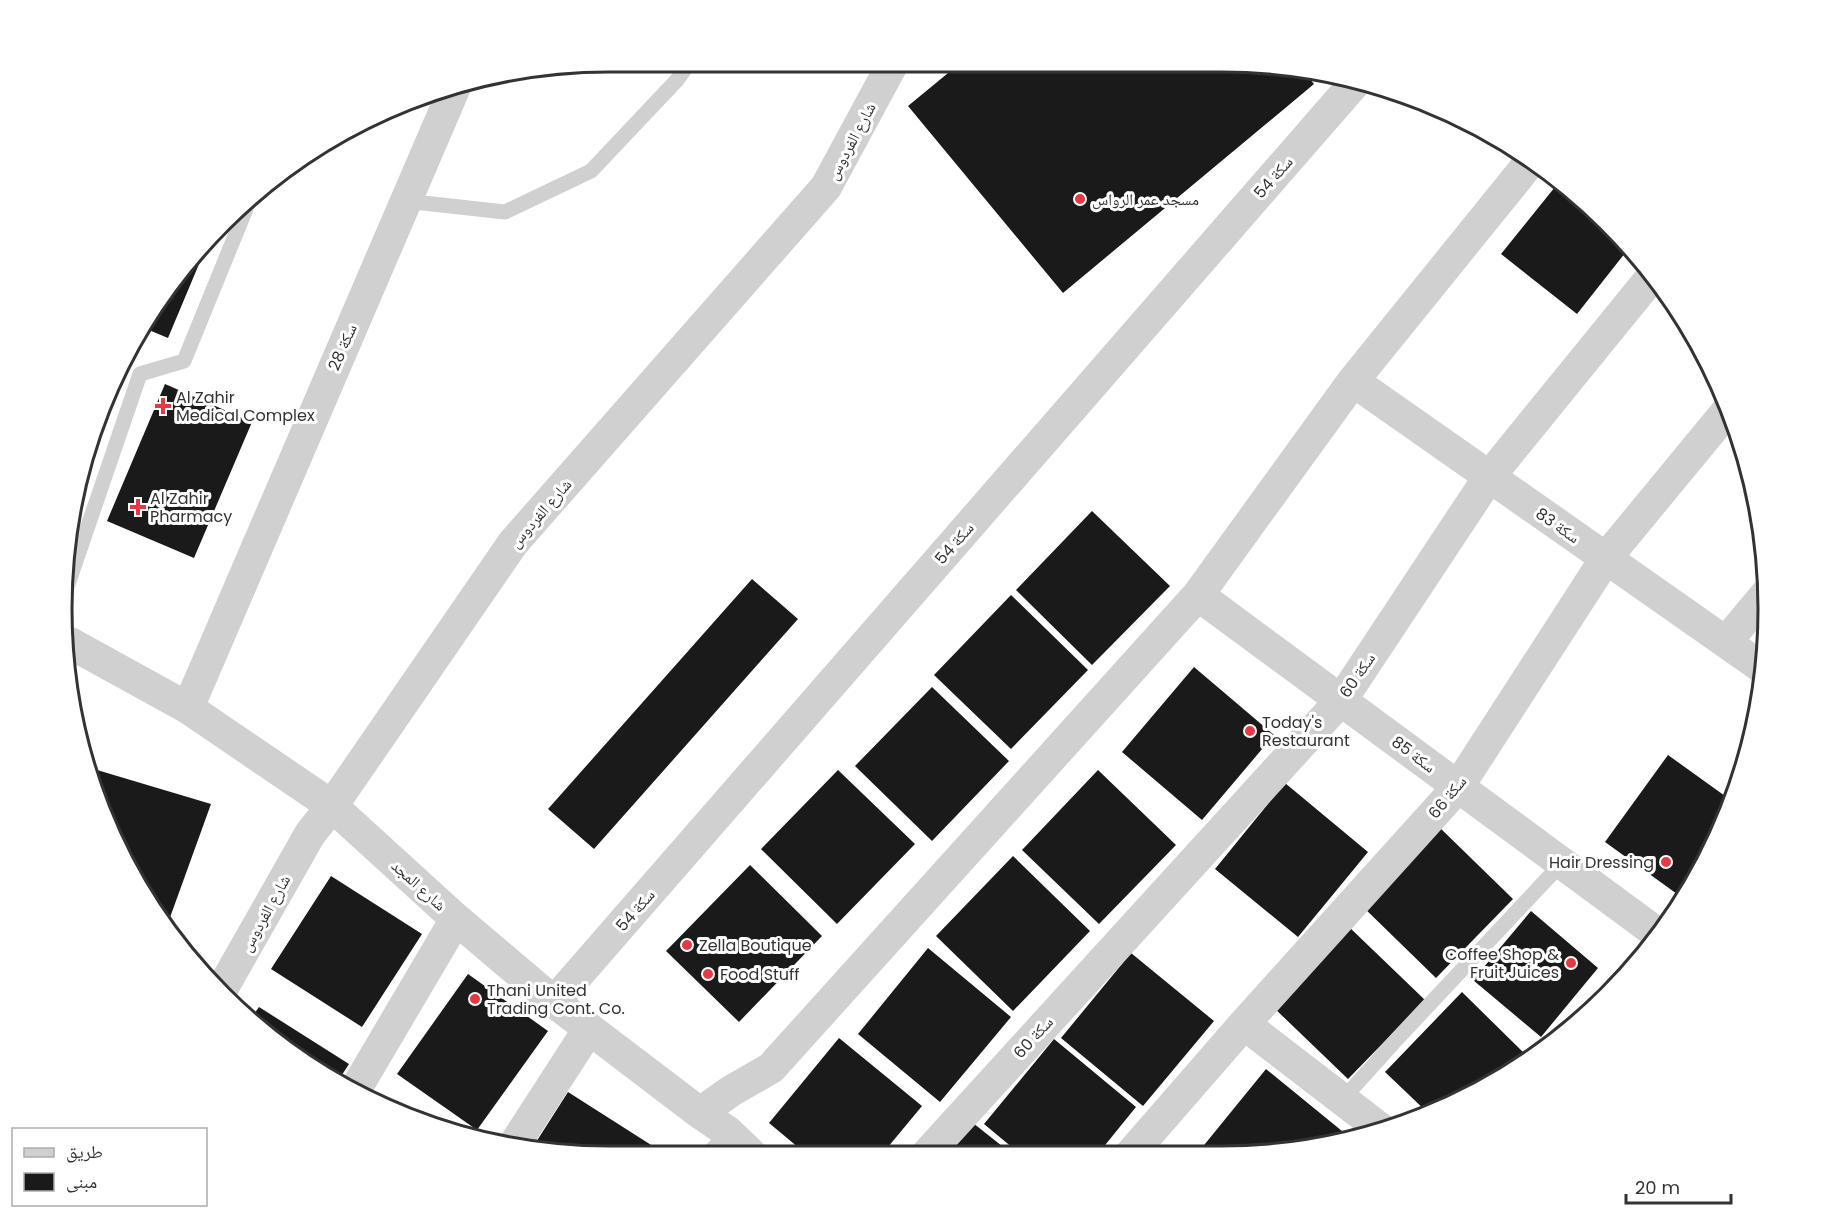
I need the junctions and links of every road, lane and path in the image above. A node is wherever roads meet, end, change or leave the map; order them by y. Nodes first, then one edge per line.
1 (683, 72) edge
2 (888, 72) edge
3 (1351, 88) edge
4 (451, 96) edge
5 (1526, 168) edge
6 (405, 201) junction
7 (243, 216) edge
8 (1647, 282) edge
9 (1353, 381) junction
10 (1722, 417) edge
11 (1489, 477) junction
12 (1606, 558) junction
13 (74, 569) edge
14 (1198, 595) junction
15 (1758, 604) edge
16 (1726, 642) junction
17 (73, 645) edge
18 (1755, 663) edge
19 (1342, 699) junction
20 (188, 708) junction
21 (1458, 787) junction
22 (332, 806) junction
23 (1562, 863) junction
24 (456, 920) junction
25 (1652, 929) edge
26 (225, 984) edge
27 (554, 1002) junction
28 (1244, 1024) junction
29 (589, 1029) junction
30 (359, 1084) edge
31 (1342, 1100) junction
32 (699, 1113) junction
33 (1374, 1124) edge
34 (518, 1138) edge
35 (729, 1146) edge
36 (934, 1146) edge
37 (1138, 1146) edge

1 - 6 lane
2 - 22 street, شارع الفردوس
3 - 27 street, سكة 54
4 - 6 street, سكة 28
5 - 9 street
6 - 20 street, سكة 28
7 - 13 lane
8 - 11 street, سكة 60
9 - 11 street, سكة 83
9 - 14 street
10 - 12 street, سكة 66
11 - 12 street, سكة 83
11 - 19 street, سكة 60
12 - 16 street, سكة 83
12 - 21 street, سكة 66
14 - 19 street, سكة 85
14 - 32 street
15 - 16 street
16 - 18 street, سكة 83
17 - 20 street, شارع المجد
19 - 21 street, سكة 85
19 - 36 street, سكة 60
20 - 22 street, شارع المجد
21 - 23 street, سكة 85
21 - 28 street, سكة 66
22 - 24 street, شارع المجد
22 - 26 street, شارع الفردوس
23 - 25 street, سكة 85
23 - 31 lane
24 - 27 street, شارع المجد
24 - 30 street
27 - 29 street, شارع المجد
28 - 31 street
28 - 37 street, سكة 66
29 - 32 street, شارع المجد
29 - 34 street
31 - 33 street
32 - 35 street, شارع المجد

